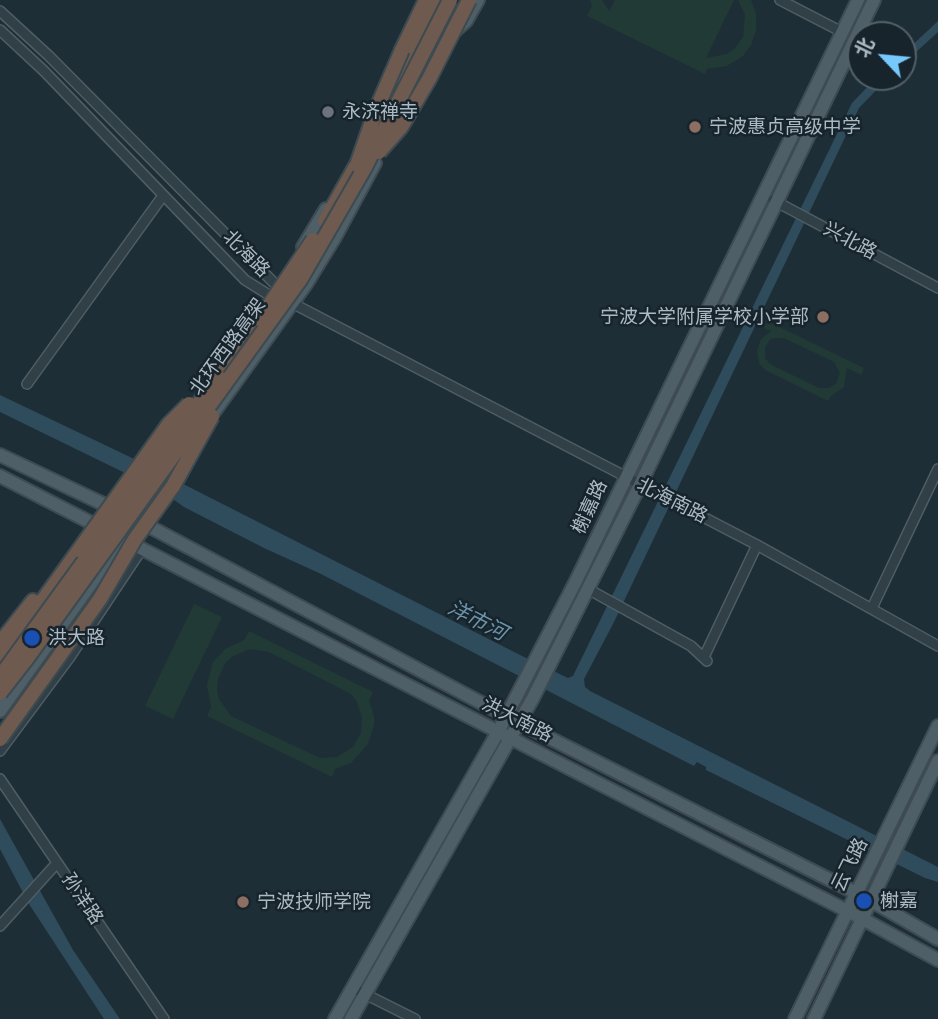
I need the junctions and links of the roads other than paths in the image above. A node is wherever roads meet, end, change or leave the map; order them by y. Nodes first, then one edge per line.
1 (418, 0) edge
2 (426, 0) edge
3 (433, 0) edge
4 (440, 0) edge
5 (450, 0) edge
6 (456, 0) edge
7 (469, 0) edge
8 (478, 0) edge
9 (780, 0) edge
10 (859, 0) edge
11 (874, 0) edge
12 (0, 11) edge
13 (0, 30) edge
14 (842, 33) junction
15 (434, 45) junction
16 (402, 50) junction
17 (360, 167) junction
18 (762, 195) junction
19 (162, 197) dead end
20 (779, 203) junction
21 (938, 288) edge
22 (273, 290) junction
23 (292, 303) junction
24 (239, 366) junction
25 (218, 377) junction
26 (27, 384) dead end
27 (0, 454) edge
28 (938, 470) edge
29 (0, 476) edge
30 (625, 477) junction
31 (643, 486) junction
32 (116, 510) junction
33 (137, 520) junction
34 (102, 529) junction
35 (134, 543) junction
36 (757, 545) junction
37 (79, 550) junction
38 (591, 590) junction
39 (872, 608) junction
40 (0, 643) edge
41 (938, 646) edge
42 (0, 660) edge
43 (0, 669) edge
44 (0, 677) edge
45 (0, 692) edge
46 (0, 711) edge
47 (506, 716) junction
48 (520, 722) junction
49 (0, 723) edge
50 (938, 726) edge
51 (498, 732) junction
52 (0, 738) edge
53 (511, 738) junction
54 (0, 751) edge
55 (938, 761) edge
56 (0, 779) edge
57 (57, 863) junction
58 (858, 893) junction
59 (870, 900) junction
60 (849, 911) junction
61 (861, 918) junction
62 (0, 926) edge
63 (938, 939) edge
64 (938, 960) edge
65 (353, 988) junction
66 (365, 995) junction
67 (164, 1019) edge
68 (335, 1019) edge
69 (351, 1019) edge
70 (415, 1019) edge
71 (795, 1019) edge
72 (814, 1019) edge

1 - 16 highway
2 - 16 highway
3 - 22 main road
4 - 17 highway, 北环西路高架, bridge
5 - 17 highway, 北环西路高架, bridge
6 - 15 main road
7 - 17 highway, bridge
8 - 15 main road
9 - 14 street
10 - 14 main road, 榭嘉路
11 - 20 main road, 榭嘉路
12 - 22 street, 北海路
13 - 22 street, 北海路
14 - 18 main road, 榭嘉路
15 - 23 main road
16 - 17 highway, bridge
17 - 24 highway, 北环西路高架, bridge
17 - 25 highway, 北环西路高架, bridge
18 - 20 street, 兴北路
18 - 30 main road, 榭嘉路
19 - 26 street
20 - 21 street, 兴北路
20 - 31 main road, 榭嘉路
22 - 23 street, 北海路
22 - 32 main road, bridge
23 - 30 street, 北海南路
23 - 33 main road
24 - 35 highway, bridge
24 - 45 highway, 北环西路高架, bridge
25 - 37 highway, bridge
25 - 44 highway, 北环西路高架, bridge
27 - 32 main road, 洪大南路
28 - 39 street
29 - 34 main road, 洪大南路
30 - 31 street, 北海南路
30 - 47 main road, 榭嘉路
31 - 36 street, 北海南路
31 - 38 main road, 榭嘉路
32 - 33 main road, 洪大南路
32 - 34 main road
33 - 35 main road
33 - 47 main road, 洪大南路
34 - 35 main road, 洪大南路
34 - 43 main road
35 - 46 main road
35 - 49 highway, bridge
35 - 51 main road, 洪大南路
35 - 52 highway, bridge
35 - 54 street
36 - 38 street
36 - 39 street, 北海南路
37 - 40 highway
37 - 42 highway
38 - 48 main road, 榭嘉路
39 - 41 street, 北海南路
47 - 48 main road, 洪大南路
47 - 51 main road, 榭嘉路
48 - 53 main road, 榭嘉路
48 - 58 main road, 洪大南路
50 - 58 main road, 云飞路
51 - 53 main road, 洪大南路
51 - 65 main road, 榭嘉路
53 - 60 main road, 洪大南路
53 - 66 main road, 榭嘉路
55 - 59 main road, 云飞路
56 - 57 street, 孙洋路
57 - 62 street
57 - 67 street, 孙洋路
58 - 59 main road, 洪大南路
58 - 60 main road, 云飞路
59 - 61 main road, 云飞路
59 - 63 main road, 洪大南路
60 - 61 main road, 洪大南路
60 - 71 main road, 云飞路
61 - 64 main road, 洪大南路
61 - 72 main road, 云飞路
65 - 66 street
65 - 68 main road, 榭嘉路
66 - 69 main road, 榭嘉路
66 - 70 street

